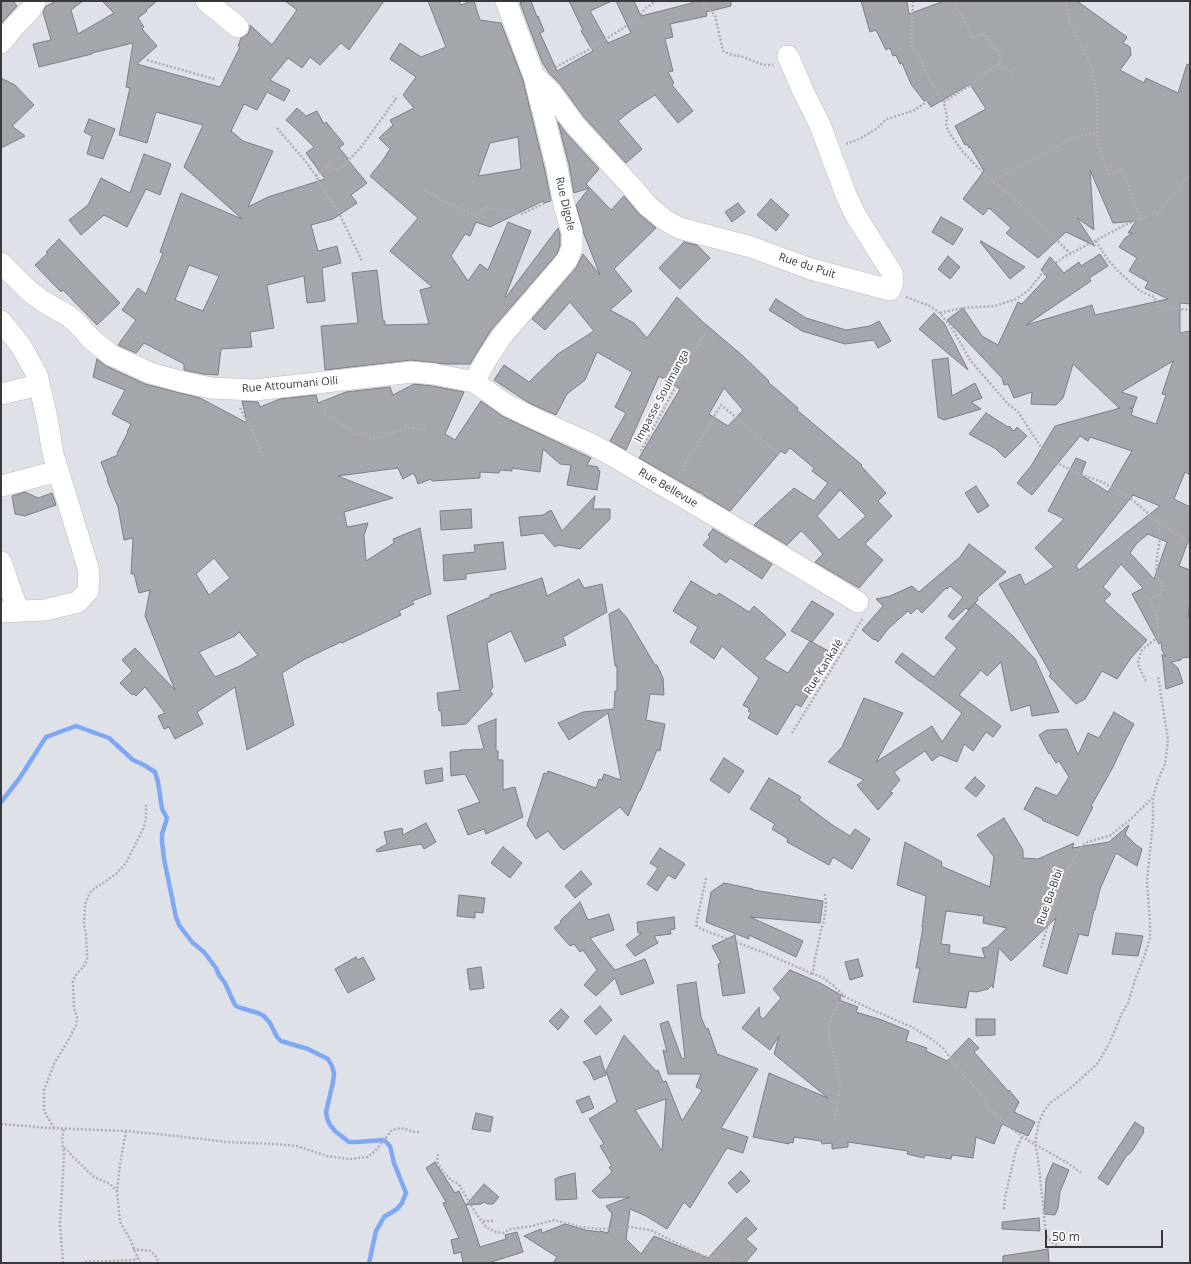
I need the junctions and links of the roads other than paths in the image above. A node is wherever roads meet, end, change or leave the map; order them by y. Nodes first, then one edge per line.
1 (35, 1) edge
2 (206, 1) edge
3 (506, 1) edge
4 (238, 27) dead end
5 (1, 43) edge
6 (790, 62) road end
7 (534, 76) junction
8 (1, 263) edge
9 (1, 321) edge
10 (474, 382) junction
11 (39, 385) junction
12 (1, 394) edge
13 (58, 471) junction
14 (1, 486) edge
15 (1, 562) edge
16 (861, 609) road end
17 (9, 612) edge

1 - 5 street
2 - 4 street
3 - 7 street, Rue Digole
6 - 7 street, Rue du Puit
7 - 10 street, Rue Digole
8 - 10 street, Rue Attoumani Oili
9 - 11 street
10 - 16 street, Rue Bellevue
11 - 12 street
11 - 13 street
13 - 14 street
13 - 17 street
15 - 17 street

